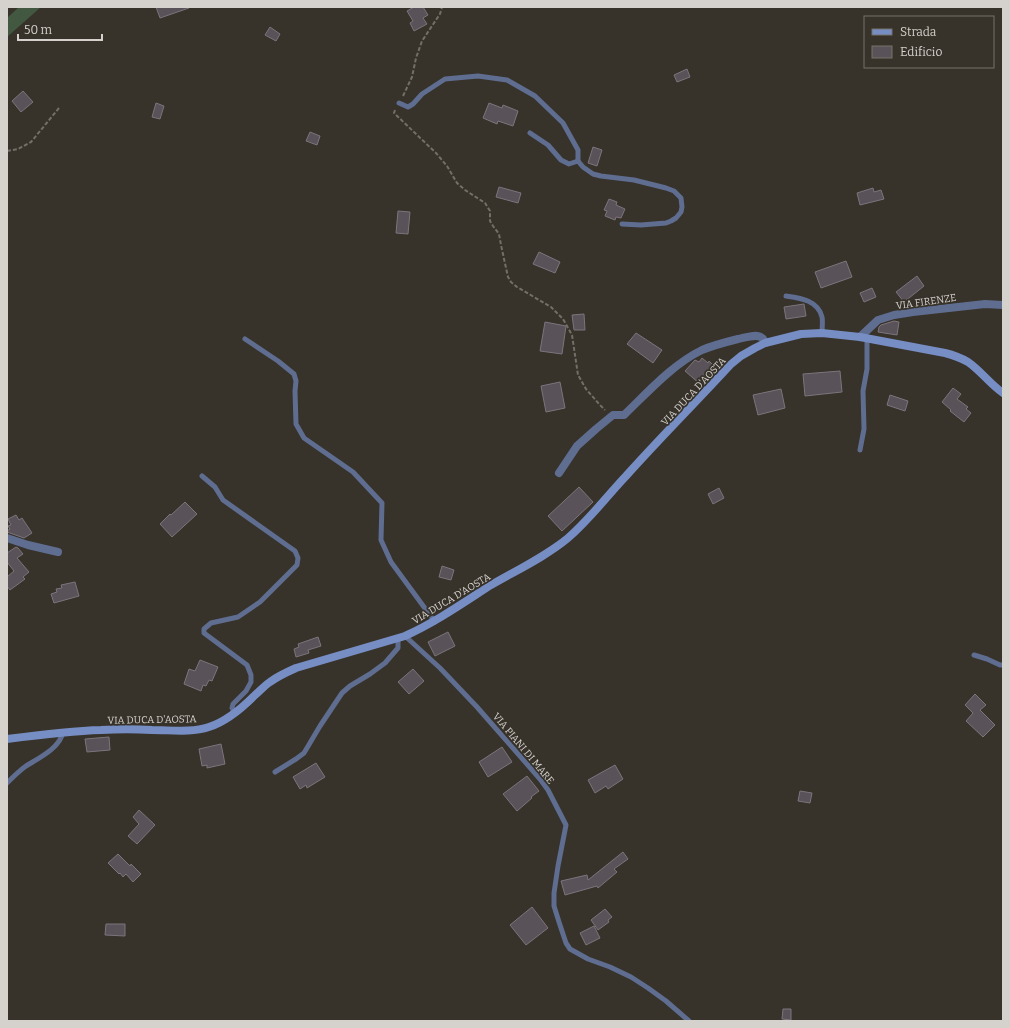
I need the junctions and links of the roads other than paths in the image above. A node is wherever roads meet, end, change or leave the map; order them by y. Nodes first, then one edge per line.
1 (399, 103) road end
2 (530, 133) dead end
3 (578, 161) junction
4 (622, 224) dead end
5 (786, 296) dead end
6 (1003, 305) edge
7 (822, 333) junction
8 (864, 338) junction
9 (245, 339) dead end
10 (765, 343) junction
11 (1003, 393) edge
12 (860, 450) dead end
13 (559, 473) dead end
14 (202, 476) dead end
15 (7, 538) edge
16 (58, 552) dead end
17 (435, 622) junction
18 (402, 637) junction
19 (974, 655) dead end
20 (1003, 666) edge
21 (235, 713) junction
22 (63, 732) junction
23 (7, 739) edge
24 (275, 772) dead end
25 (7, 783) edge
26 (689, 1021) edge

1 - 3 lane
2 - 3 lane
3 - 4 lane
5 - 7 lane
6 - 8 street, VIA FIRENZE
7 - 8 main road, VIA DUCA D'AOSTA
7 - 10 main road, VIA DUCA D'AOSTA
8 - 11 main road, VIA DUCA D'AOSTA
8 - 12 lane
9 - 17 lane
10 - 13 street, VIA DUCA D'AOSTA
10 - 17 main road, VIA DUCA D'AOSTA
14 - 21 lane
15 - 16 street
17 - 18 main road, VIA DUCA D'AOSTA
18 - 21 main road, VIA DUCA D'AOSTA
18 - 24 lane
18 - 26 lane, VIA PIANI DI MARE
19 - 20 lane
21 - 22 main road, VIA DUCA D'AOSTA
22 - 23 main road, VIA DUCA D'AOSTA
22 - 25 lane

